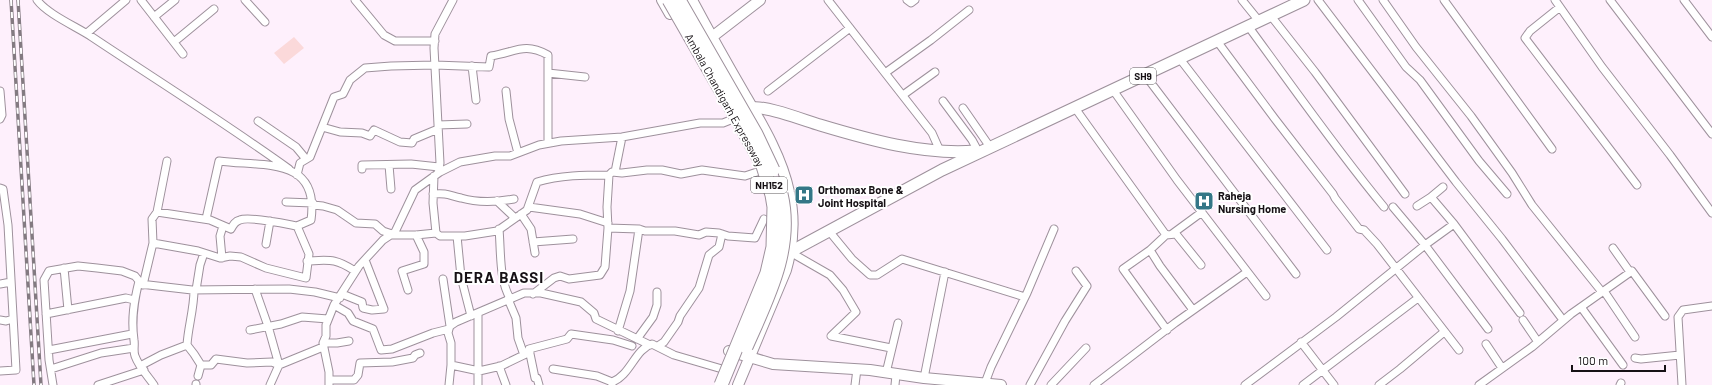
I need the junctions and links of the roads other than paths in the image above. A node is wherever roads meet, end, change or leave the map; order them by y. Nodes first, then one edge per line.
1 (38, 0) edge
2 (126, 0) edge
3 (141, 0) edge
4 (175, 0) edge
5 (245, 0) edge
6 (355, 0) edge
7 (453, 0) edge
8 (662, 0) edge
9 (669, 0) edge
10 (679, 0) edge
11 (692, 0) edge
12 (760, 0) edge
13 (828, 0) edge
14 (907, 0) edge
15 (915, 0) edge
16 (1242, 0) edge
17 (1304, 0) edge
18 (1318, 0) edge
19 (1358, 0) edge
20 (1383, 0) edge
21 (1444, 0) edge
22 (1555, 0) edge
23 (1610, 0) edge
24 (1684, 0) edge
25 (1560, 7) junction
26 (214, 9) dead end
27 (969, 10) dead end
28 (1271, 16) junction
29 (154, 17) junction
30 (265, 22) dead end
31 (1259, 22) junction
32 (1248, 26) junction
33 (850, 28) junction
34 (87, 33) junction
35 (712, 37) junction
36 (1712, 37) edge
37 (435, 41) junction
38 (1217, 41) junction
39 (174, 42) junction
40 (184, 54) dead end
41 (725, 59) junction
42 (1180, 59) junction
43 (435, 65) junction
44 (472, 66) junction
45 (705, 70) junction
46 (935, 72) dead end
47 (548, 73) junction
48 (885, 73) junction
49 (1145, 75) junction
50 (585, 77) dead end
51 (1112, 90) junction
52 (0, 91) edge
53 (506, 91) dead end
54 (768, 91) dead end
55 (903, 95) junction
56 (476, 100) dead end
57 (942, 101) dead end
58 (752, 108) junction
59 (962, 108) dead end
60 (1075, 108) junction
61 (0, 119) edge
62 (732, 119) junction
63 (258, 120) dead end
64 (467, 124) dead end
65 (438, 127) junction
66 (322, 128) junction
67 (1712, 134) edge
68 (622, 137) junction
69 (548, 143) junction
70 (1552, 149) dead end
71 (984, 150) junction
72 (940, 151) junction
73 (518, 153) junction
74 (306, 159) junction
75 (167, 161) dead end
76 (389, 165) junction
77 (289, 169) junction
78 (362, 169) dead end
79 (760, 171) junction
80 (437, 172) junction
81 (612, 174) junction
82 (297, 175) junction
83 (1637, 185) dead end
84 (1443, 187) dead end
85 (0, 188) edge
86 (391, 189) dead end
87 (433, 194) junction
88 (1405, 194) dead end
89 (1508, 194) dead end
90 (1431, 197) junction
91 (514, 199) dead end
92 (497, 201) junction
93 (286, 202) dead end
94 (313, 204) junction
95 (1417, 206) dead end
96 (529, 207) junction
97 (1384, 207) dead end
98 (1394, 207) dead end
99 (157, 212) junction
100 (1202, 212) junction
101 (1712, 213) edge
102 (518, 216) junction
103 (206, 219) junction
104 (764, 219) dead end
105 (270, 221) junction
106 (1454, 224) junction
107 (4, 225) edge
108 (608, 225) junction
109 (223, 226) junction
110 (297, 226) junction
111 (499, 229) junction
112 (638, 229) junction
113 (1054, 229) dead end
114 (830, 231) junction
115 (436, 233) junction
116 (722, 234) junction
117 (1169, 234) junction
118 (391, 235) junction
119 (416, 235) junction
120 (457, 236) junction
121 (573, 239) dead end
122 (533, 242) junction
123 (153, 243) junction
124 (266, 244) dead end
125 (1425, 245) junction
126 (1613, 248) dead end
127 (8, 249) junction
128 (0, 250) edge
129 (1150, 250) junction
130 (1327, 250) dead end
131 (768, 251) junction
132 (790, 252) junction
133 (204, 253) junction
134 (535, 253) dead end
135 (222, 258) junction
136 (365, 260) junction
137 (307, 261) junction
138 (1201, 265) dead end
139 (64, 268) junction
140 (1395, 268) junction
141 (355, 270) junction
142 (945, 272) junction
143 (1076, 272) dead end
144 (1247, 272) junction
145 (1630, 272) junction
146 (1296, 274) dead end
147 (443, 279) dead end
148 (11, 282) junction
149 (0, 284) edge
150 (140, 284) junction
151 (255, 289) junction
152 (195, 290) junction
153 (408, 290) dead end
154 (657, 292) dead end
155 (1603, 292) junction
156 (532, 294) junction
157 (341, 296) junction
158 (1266, 296) dead end
159 (1025, 297) junction
160 (1418, 298) junction
161 (509, 299) junction
162 (134, 300) junction
163 (334, 305) junction
164 (1712, 306) edge
165 (1581, 307) junction
166 (68, 310) junction
167 (1193, 310) junction
168 (1520, 313) dead end
169 (46, 314) junction
170 (474, 314) junction
171 (1665, 316) dead end
172 (13, 319) junction
173 (328, 319) junction
174 (0, 320) edge
175 (1523, 320) dead end
176 (1563, 320) junction
177 (898, 323) dead end
178 (268, 326) junction
179 (450, 327) junction
180 (1488, 329) dead end
181 (250, 330) dead end
182 (1167, 330) junction
183 (618, 331) junction
184 (1444, 332) junction
185 (132, 334) junction
186 (1635, 337) dead end
187 (637, 339) junction
188 (349, 341) dead end
189 (1301, 342) junction
190 (1538, 342) junction
191 (1486, 344) dead end
192 (187, 345) junction
193 (323, 345) junction
194 (650, 345) junction
195 (632, 346) dead end
196 (658, 346) junction
197 (134, 348) junction
198 (891, 348) junction
199 (1086, 348) dead end
200 (49, 350) junction
201 (1459, 350) dead end
202 (729, 351) junction
203 (420, 353) dead end
204 (527, 353) junction
205 (1680, 355) junction
206 (750, 358) junction
207 (1635, 358) dead end
208 (201, 365) junction
209 (279, 365) junction
210 (451, 365) junction
211 (1623, 365) dead end
212 (499, 366) junction
213 (142, 368) junction
214 (1502, 368) junction
215 (51, 369) junction
216 (553, 369) dead end
217 (722, 369) junction
218 (857, 369) junction
219 (1322, 370) junction
220 (0, 371) edge
221 (479, 371) junction
222 (886, 373) junction
223 (924, 378) junction
224 (896, 380) edge
225 (197, 382) edge
226 (329, 382) edge
227 (612, 383) edge
228 (963, 383) edge
229 (985, 384) junction
230 (53, 385) edge
231 (98, 385) edge
232 (154, 385) edge
233 (270, 385) edge
234 (449, 385) edge
235 (478, 385) edge
236 (506, 385) edge
237 (539, 385) edge
238 (716, 385) edge
239 (721, 385) edge
240 (730, 385) edge
241 (738, 385) edge
242 (855, 385) edge
243 (1001, 385) edge
244 (1030, 385) edge
245 (1051, 385) edge
246 (1094, 385) edge
247 (1245, 385) edge
248 (1303, 385) edge
249 (1334, 385) edge
250 (1379, 385) edge
251 (1480, 385) edge
252 (1682, 385) edge

1 - 34 street
2 - 34 street
3 - 29 street
4 - 29 street
5 - 30 street
6 - 37 street
7 - 37 street
8 - 45 street
9 - 239 highway, Ambala Chandigarh Expressway / NH152, bridge
10 - 240 highway, Ambala Chandigarh Expressway / NH152, bridge
11 - 35 street
12 - 35 street
13 - 33 street
14 - 15 street
16 - 31 street
17 - 28 main road, SH9
18 - 176 street
19 - 89 street
20 - 155 street
21 - 70 street
22 - 25 street
23 - 67 street
24 - 36 street
25 - 83 street
25 - 101 street
26 - 39 street
27 - 48 street
28 - 31 main road, SH9
28 - 88 street
29 - 39 street
31 - 32 main road, SH9
32 - 38 main road, SH9
32 - 97 street
33 - 48 street
33 - 54 street
34 - 77 street
35 - 41 street
37 - 43 street
38 - 42 main road, SH9
38 - 140 street
39 - 40 street
41 - 45 street
41 - 58 street
42 - 49 main road, SH9
42 - 130 street
43 - 44 street
43 - 65 street
43 - 66 street
44 - 47 street
44 - 56 street
45 - 62 street
46 - 55 street
47 - 50 street
47 - 69 street
48 - 55 street
49 - 51 main road, SH9
49 - 146 street
51 - 60 main road, SH9
51 - 100 street
52 - 61 street
53 - 73 street
55 - 72 street
57 - 71 street
58 - 62 main road
58 - 72 main road, SH9
58 - 132 street
59 - 71 street
60 - 71 main road, SH9
60 - 117 street
62 - 68 street
62 - 79 street
63 - 74 street
64 - 65 street
65 - 66 street
65 - 80 street
66 - 74 street
68 - 69 street
68 - 81 street
69 - 73 street
71 - 72 main road, SH9
71 - 114 main road, SH9
73 - 80 street
74 - 82 street
75 - 99 street
76 - 78 street
76 - 80 street
76 - 86 street
77 - 82 street
77 - 103 street
79 - 81 street
79 - 131 street
80 - 87 street
80 - 118 street
81 - 96 street
81 - 108 street
82 - 94 street
84 - 90 street
85 - 107 street
87 - 92 street
87 - 115 street
90 - 95 street
90 - 106 street
91 - 92 street
92 - 102 street
93 - 94 street
94 - 110 street
94 - 118 street
96 - 102 street
96 - 108 street
98 - 125 street
99 - 103 street
99 - 123 street
100 - 117 street
100 - 144 street
102 - 111 street
102 - 122 street
103 - 109 street
104 - 116 street
105 - 109 street
105 - 110 street
105 - 124 street
106 - 125 street
106 - 168 street
107 - 127 street
108 - 112 street
108 - 156 street
109 - 135 street
110 - 137 street
111 - 120 street
111 - 161 street
112 - 116 street
112 - 183 street
113 - 159 street
114 - 132 main road, SH9
114 - 142 street
115 - 119 street
115 - 120 street
116 - 196 street
117 - 129 street
117 - 138 street
118 - 119 street
118 - 136 street
119 - 153 street
120 - 170 street
121 - 122 street
122 - 134 street
123 - 133 street
123 - 150 street
125 - 140 street
125 - 180 street
126 - 145 street
127 - 128 street
127 - 148 street
129 - 167 street
129 - 182 street
131 - 132 main road
131 - 202 street
132 - 198 street
132 - 206 street
133 - 135 street
133 - 152 street
135 - 137 street
136 - 141 street
136 - 157 street
137 - 141 street
139 - 150 street
139 - 166 street
139 - 169 street
140 - 160 street
140 - 189 street
141 - 157 street
142 - 159 street
142 - 223 street
143 - 244 street
144 - 158 street
144 - 167 street
145 - 155 street
145 - 171 street
147 - 179 street
148 - 149 street
148 - 172 street
150 - 152 street
150 - 162 street
151 - 152 street
151 - 157 street
151 - 178 street
152 - 192 street
154 - 187 street
155 - 165 street
155 - 186 street
156 - 161 street
156 - 183 street
157 - 163 street
159 - 229 street
160 - 184 street
160 - 219 street
161 - 170 street
161 - 204 street
162 - 166 street
162 - 185 street
163 - 173 street
163 - 179 street
164 - 205 street
165 - 176 street
165 - 211 street
166 - 169 street
167 - 182 street
169 - 200 street
170 - 179 street
170 - 221 street
172 - 174 street
172 - 220 street
173 - 178 street
173 - 193 street
175 - 190 street
176 - 190 street
177 - 198 street
178 - 181 street
178 - 209 street
179 - 210 street
182 - 246 street
183 - 187 street
184 - 201 street
184 - 250 street
185 - 197 street
185 - 200 street
187 - 194 street
188 - 193 street
189 - 219 street
189 - 247 street
190 - 214 street
191 - 214 street
192 - 208 street
192 - 213 street
193 - 209 street
193 - 226 street
194 - 196 street
194 - 227 street
195 - 204 street
196 - 217 street
197 - 213 street
197 - 215 street
198 - 222 street
199 - 245 street
200 - 215 street
202 - 206 street
202 - 217 street
203 - 226 street
204 - 212 street
204 - 237 street
205 - 207 street
205 - 252 street
206 - 218 street
206 - 241 street
208 - 209 street
208 - 225 street
209 - 233 street
210 - 221 street
210 - 234 street
212 - 221 street
212 - 236 street
213 - 231 street
213 - 232 street
214 - 251 street
215 - 230 street
216 - 227 street
217 - 238 street
218 - 222 street
218 - 242 street
219 - 248 street
219 - 249 street
221 - 235 street
222 - 224 street
223 - 224 street
223 - 228 street
228 - 229 street
229 - 243 street

